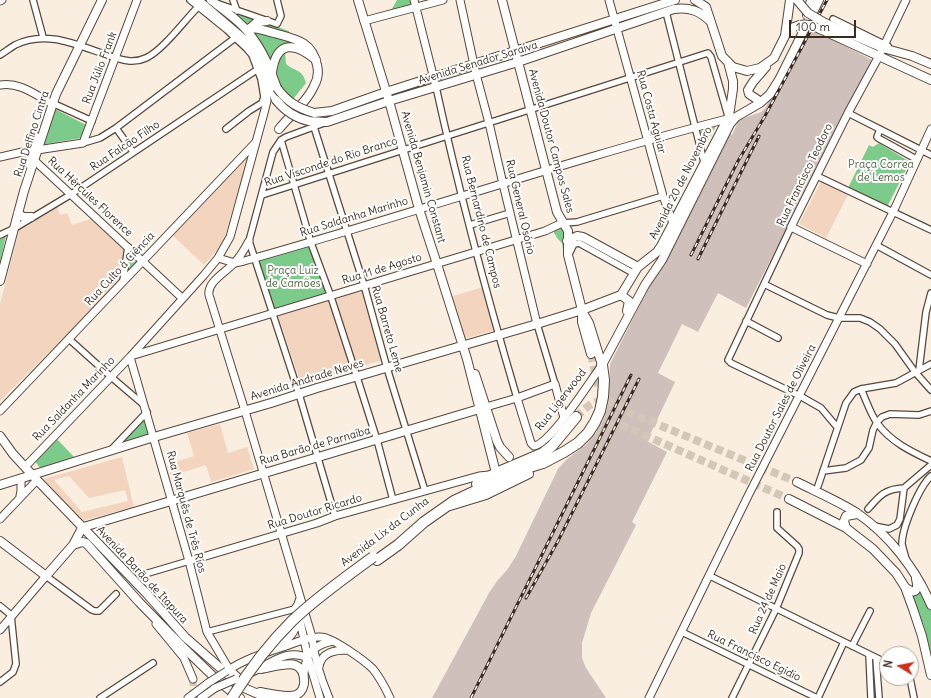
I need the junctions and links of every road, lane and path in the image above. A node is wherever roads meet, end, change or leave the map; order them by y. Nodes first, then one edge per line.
1 (33, 0) edge
2 (102, 0) edge
3 (137, 0) edge
4 (190, 0) edge
5 (233, 0) edge
6 (277, 0) edge
7 (358, 0) edge
8 (443, 0) edge
9 (460, 0) edge
10 (502, 0) edge
11 (609, 0) edge
12 (675, 0) edge
13 (695, 0) edge
14 (790, 0) edge
15 (797, 0) edge
16 (811, 0) edge
17 (818, 0) edge
18 (906, 0) edge
19 (212, 1) edge
20 (198, 3) edge
21 (415, 4) edge
22 (662, 5) edge
23 (237, 11) junction
24 (615, 18) junction
25 (833, 19) dead end
26 (267, 21) junction
27 (364, 21) junction
28 (711, 22) junction
29 (822, 26) junction
30 (618, 29) junction
31 (248, 30) junction
32 (785, 36) junction
33 (44, 37) junction
34 (235, 38) junction
35 (246, 41) junction
36 (79, 46) junction
37 (882, 50) junction
38 (516, 51) junction
39 (0, 55) edge
40 (116, 58) junction
41 (774, 58) junction
42 (316, 61) junction
43 (518, 62) junction
44 (728, 62) junction
45 (678, 63) junction
46 (474, 64) junction
47 (931, 64) edge
48 (258, 69) junction
49 (476, 74) junction
50 (269, 76) junction
51 (434, 77) junction
52 (630, 78) junction
53 (931, 80) edge
54 (0, 86) edge
55 (436, 87) junction
56 (386, 92) junction
57 (758, 100) junction
58 (389, 101) junction
59 (51, 102) junction
60 (530, 110) junction
61 (848, 113) junction
62 (730, 117) junction
63 (490, 123) junction
64 (90, 124) junction
65 (312, 124) junction
66 (694, 127) junction
67 (116, 128) junction
68 (226, 129) dead end
69 (279, 129) dead end
70 (880, 129) junction
71 (931, 129) edge
72 (447, 136) junction
73 (100, 138) junction
74 (281, 140) junction
75 (257, 141) junction
76 (648, 141) junction
77 (83, 143) junction
78 (34, 150) junction
79 (402, 150) junction
80 (920, 150) junction
81 (133, 152) junction
82 (931, 155) edge
83 (0, 157) edge
84 (916, 159) junction
85 (34, 161) junction
86 (704, 162) junction
87 (546, 171) junction
88 (329, 173) junction
89 (817, 176) junction
90 (294, 184) junction
91 (503, 184) junction
92 (24, 191) junction
93 (70, 195) junction
94 (262, 195) junction
95 (463, 196) junction
96 (663, 196) junction
97 (419, 209) junction
98 (893, 212) junction
99 (18, 213) junction
100 (510, 213) junction
101 (31, 217) junction
102 (562, 223) junction
103 (676, 224) junction
104 (470, 225) junction
105 (792, 227) junction
106 (15, 228) junction
107 (931, 230) edge
108 (348, 232) junction
109 (0, 235) edge
110 (516, 240) junction
111 (249, 241) junction
112 (567, 241) junction
113 (311, 243) junction
114 (876, 245) junction
115 (128, 247) junction
116 (477, 252) junction
117 (568, 255) junction
118 (218, 258) junction
119 (255, 258) junction
120 (142, 261) junction
121 (235, 263) junction
122 (437, 264) junction
123 (867, 264) junction
124 (634, 273) junction
125 (931, 275) edge
126 (1, 276) edge
127 (123, 282) junction
128 (764, 284) junction
129 (364, 285) junction
130 (644, 285) junction
131 (931, 294) edge
132 (621, 295) junction
133 (331, 297) junction
134 (182, 298) junction
135 (582, 310) junction
136 (272, 313) junction
137 (839, 318) junction
138 (746, 321) junction
139 (624, 323) junction
140 (537, 324) junction
141 (220, 329) junction
142 (498, 336) junction
143 (778, 338) dead end
144 (69, 339) junction
145 (462, 345) junction
146 (591, 354) tunnel mouth
147 (130, 357) junction
148 (602, 365) junction
149 (930, 366) edge
150 (387, 368) junction
151 (917, 371) junction
152 (110, 376) junction
153 (357, 376) junction
154 (554, 384) junction
155 (861, 389) junction
156 (931, 390) edge
157 (299, 394) junction
158 (800, 396) junction
159 (517, 398) junction
160 (482, 408) junction
161 (146, 409) junction
162 (245, 411) junction
163 (931, 411) edge
164 (0, 412) edge
165 (576, 417) tunnel mouth
166 (564, 418) junction
167 (877, 422) junction
168 (837, 427) junction
169 (406, 430) junction
170 (0, 436) edge
171 (154, 438) junction
172 (376, 440) junction
173 (0, 443) edge
174 (535, 446) joint
175 (110, 452) junction
176 (13, 454) junction
177 (317, 456) junction
178 (509, 457) dead end
179 (931, 461) edge
180 (931, 465) edge
181 (25, 467) junction
182 (823, 471) junction
183 (263, 473) junction
184 (494, 474) junction
185 (529, 474) dead end
186 (931, 476) edge
187 (35, 477) junction
188 (21, 479) junction
189 (797, 482) tunnel mouth
190 (0, 485) edge
191 (818, 486) dead end
192 (904, 488) junction
193 (425, 491) junction
194 (20, 497) junction
195 (789, 499) tunnel mouth
196 (393, 500) junction
197 (172, 501) junction
198 (448, 507) junction
199 (868, 509) dead end
200 (777, 512) dead end
201 (857, 514) junction
202 (335, 516) junction
203 (0, 519) edge
204 (872, 525) junction
205 (82, 528) junction
206 (846, 528) junction
207 (281, 533) junction
208 (408, 533) junction
209 (0, 541) edge
210 (73, 544) junction
211 (375, 559) junction
212 (906, 560) junction
213 (189, 561) junction
214 (145, 574) dead end
215 (915, 575) junction
216 (46, 576) junction
217 (710, 576) junction
218 (905, 587) junction
219 (116, 594) dead end
220 (300, 596) junction
221 (931, 605) edge
222 (0, 606) edge
223 (295, 608) junction
224 (776, 609) junction
225 (870, 611) dead end
226 (149, 612) junction
227 (11, 615) junction
228 (299, 616) junction
229 (0, 630) edge
230 (207, 632) junction
231 (682, 632) junction
232 (312, 637) junction
233 (304, 640) junction
234 (335, 642) junction
235 (844, 642) junction
236 (852, 646) junction
237 (313, 649) junction
238 (348, 650) junction
239 (270, 651) junction
240 (869, 655) junction
241 (308, 658) junction
242 (876, 661) junction
243 (879, 662) edge
244 (153, 663) dead end
245 (749, 664) junction
246 (870, 664) junction
247 (319, 668) junction
248 (261, 669) junction
249 (228, 670) junction
250 (304, 675) junction
251 (931, 675) edge
252 (193, 679) tunnel mouth
253 (237, 679) junction
254 (0, 682) edge
255 (911, 686) edge
256 (242, 687) junction
257 (209, 696) edge
258 (100, 698) edge
259 (188, 698) edge
260 (201, 698) edge
261 (232, 698) edge
262 (239, 698) edge
263 (267, 698) edge
264 (320, 698) edge
265 (329, 698) edge
266 (390, 698) edge
267 (649, 698) edge
268 (732, 698) edge
269 (818, 698) edge
270 (872, 698) edge
271 (879, 698) edge
272 (914, 698) edge

1 - 33 street
2 - 36 main road, Rua Delfino Cintra
3 - 40 street, Rua Júlio Frank
4 - 20 street
5 - 23 street
6 - 26 street
7 - 27 main road, Avenida Benjamin Constant
8 - 21 street
9 - 46 street, Rua General Osório
10 - 38 main road, Avenida Doutor Campos Sales
11 - 24 street, Rua Costa Aguiar
12 - 22 main road, Avenida Senador Saraiva
13 - 28 main road
14 - 32 main road
15 - 29 main road, bridge
16 - 57 main road
17 - 62 main road
18 - 37 street, Rua Francisco Teodoro
19 - 23 street
19 - 31 main road
20 - 34 street
20 - 35 main road
20 - 40 street
21 - 27 street
21 - 51 street, Rua Bernardino de Campos
22 - 24 main road, Avenida Senador Saraiva
22 - 28 main road, Avenida Senador Saraiva
22 - 30 main road, Avenida Senador Saraiva
22 - 45 street
23 - 26 street
24 - 30 street, Rua Costa Aguiar
24 - 38 main road, Avenida Senador Saraiva
25 - 37 street
26 - 31 main road
27 - 56 main road, Avenida Benjamin Constant
28 - 44 main road
29 - 32 main road, bridge
29 - 37 main road
30 - 43 main road, Avenida Senador Saraiva
30 - 52 street, Rua Costa Aguiar
31 - 35 main road
31 - 42 main road
31 - 50 main road
32 - 41 main road
33 - 36 street
33 - 39 street
34 - 48 street
34 - 67 street
35 - 50 main road
36 - 40 street
36 - 59 main road, Rua Delfino Cintra
37 - 47 main road
37 - 53 main road
37 - 61 street, Rua Francisco Teodoro
38 - 43 main road, Avenida Doutor Campos Sales
38 - 46 main road, Avenida Senador Saraiva
40 - 64 street, Rua Júlio Frank
41 - 44 main road
41 - 57 main road
42 - 50 main road
42 - 69 main road
43 - 49 main road, Avenida Senador Saraiva
43 - 60 main road, Avenida Doutor Campos Sales
44 - 62 main road
45 - 52 street, Rua Visconde do Rio Branco
45 - 62 street, Rua Visconde do Rio Branco
45 - 66 street
46 - 49 street, Rua General Osório
46 - 51 main road, Avenida Senador Saraiva
48 - 68 street
48 - 81 street, Rua Falcão Filho
49 - 55 main road, Avenida Senador Saraiva
49 - 63 street, Rua General Osório
50 - 56 main road, Avenida Senador Saraiva, bridge
50 - 65 main road, Avenida Senador Saraiva, bridge
50 - 75 street, Rua Saldanha Marinho
51 - 55 street, Rua Bernardino de Campos
51 - 56 main road, Avenida Senador Saraiva
52 - 60 street, Rua Visconde do Rio Branco
52 - 76 street, Rua Costa Aguiar
54 - 59 street
55 - 58 main road, Avenida Senador Saraiva
55 - 72 street, Rua Bernardino de Campos
56 - 58 main road, Avenida Benjamin Constant
57 - 62 main road
58 - 65 main road, Avenida Senador Saraiva
58 - 79 main road, Avenida Benjamin Constant
59 - 64 street
59 - 78 main road, Rua Delfino Cintra
60 - 63 street, Rua Visconde do Rio Branco
60 - 87 main road, Avenida Doutor Campos Sales
61 - 70 street
61 - 89 street, Rua Francisco Teodoro
62 - 66 street, Rua Saldanha Marinho
62 - 86 main road, Avenida 20 de Novembro
62 - 103 main road, Avenida 20 de Novembro
63 - 72 street, Rua Visconde do Rio Branco
63 - 91 street, Rua General Osório
64 - 73 street
64 - 77 street, Rua Júlio Frank
65 - 74 street
65 - 88 street, Rua Barreto Leme
66 - 76 street, Rua Saldanha Marinho
66 - 86 street
67 - 73 street
67 - 81 street
70 - 80 street
70 - 84 street
71 - 80 street, Rua Doutor Sales de Oliveira
72 - 79 street, Rua Visconde do Rio Branco
72 - 95 street, Rua Bernardino de Campos
73 - 77 street
74 - 90 street
74 - 94 street
75 - 118 street, Rua Saldanha Marinho
75 - 120 street, Rua Culto à Ciência
76 - 87 street, Rua Saldanha Marinho
76 - 96 street, Rua Costa Aguiar
77 - 78 street
78 - 83 street
78 - 85 main road, Rua Delfino Cintra
78 - 92 main road
79 - 88 street, Rua Visconde do Rio Branco
79 - 97 main road, Avenida Benjamin Constant
80 - 82 street
80 - 84 street, Rua Doutor Sales de Oliveira
81 - 93 street, Rua Falcão Filho
84 - 98 street, Rua Doutor Sales de Oliveira
85 - 92 main road, Rua Delfino Cintra
85 - 93 street, Rua Hércules Florence
86 - 103 main road, Avenida 20 de Novembro
87 - 91 street, Rua Saldanha Marinho
87 - 102 main road, Avenida Doutor Campos Sales
88 - 90 street, Rua Visconde do Rio Branco
88 - 108 street, Rua Barreto Leme
89 - 98 street
89 - 105 street, Rua Francisco Teodoro
90 - 94 street, Rua Visconde do Rio Branco
90 - 113 street
91 - 95 street, Rua Saldanha Marinho
91 - 100 street, Rua General Osório
92 - 99 main road, Rua Delfino Cintra
93 - 101 street, Rua Falcão Filho
93 - 115 street, Rua Hércules Florence
94 - 111 street
95 - 97 street, Rua Saldanha Marinho
95 - 104 street, Rua Bernardino de Campos
96 - 102 street, Rua 11 de Agosto
96 - 103 street, Rua Costa Aguiar
97 - 108 street, Rua Saldanha Marinho
97 - 122 main road, Avenida Benjamin Constant
98 - 107 street
98 - 114 street, Rua Doutor Sales de Oliveira
99 - 101 main road
99 - 106 main road, Rua Delfino Cintra
100 - 104 street
100 - 110 street, Rua General Osório
101 - 106 street, Rua Falcão Filho
102 - 110 street, Rua 11 de Agosto
102 - 112 main road, Avenida Doutor Campos Sales
103 - 124 main road, Avenida 20 de Novembro
103 - 130 main road, Avenida 20 de Novembro
104 - 116 street, Rua Bernardino de Campos
105 - 123 street
105 - 128 street, Rua Francisco Teodoro
106 - 109 street, Rua Falcão Filho
106 - 126 main road, Rua Delfino Cintra
108 - 113 street, Rua Saldanha Marinho
108 - 129 street, Rua Barreto Leme
110 - 116 street, Rua 11 de Agosto
110 - 140 street, Rua General Osório
111 - 119 street
111 - 121 street
112 - 117 main road, Avenida Doutor Campos Sales
112 - 124 main road
113 - 119 street, Rua Saldanha Marinho
113 - 133 street
114 - 123 street, Rua Doutor Sales de Oliveira
114 - 125 street
115 - 120 street, Rua Hércules Florence
115 - 127 street
116 - 122 street, Rua 11 de Agosto
116 - 142 street, Rua Bernardino de Campos
117 - 124 street
117 - 135 main road, Avenida Doutor Campos Sales
118 - 121 street
118 - 134 street, Rua Saldanha Marinho
119 - 121 street, Rua Saldanha Marinho
119 - 136 street
120 - 127 street, Rua Culto à Ciência
120 - 134 street, Rua Hércules Florence
121 - 141 street
122 - 129 street, Rua 11 de Agosto
122 - 145 main road, Avenida Benjamin Constant
123 - 137 street, Rua Doutor Sales de Oliveira
124 - 130 main road
124 - 132 main road, Avenida 20 de Novembro
127 - 144 street, Rua Culto à Ciência
128 - 137 street
128 - 138 street, Rua Francisco Teodoro
129 - 133 street, Rua 11 de Agosto
129 - 150 street, Rua Barreto Leme
130 - 139 main road, Avenida 20 de Novembro
131 - 151 street
132 - 135 main road, Avenida Andrade Neves
132 - 139 main road
133 - 136 street, Rua 11 de Agosto
133 - 153 street
134 - 147 street, Rua Saldanha Marinho
135 - 140 main road, Avenida Andrade Neves
135 - 146 main road, Avenida Doutor Campos Sales
135 - 148 main road, Avenida Doutor Campos Sales
136 - 141 street, Rua 11 de Agosto
136 - 157 street
137 - 151 street
137 - 158 street, Rua Doutor Sales de Oliveira
138 - 143 street
138 - 158 street, Rua Francisco Teodoro
139 - 148 main road
140 - 142 main road, Avenida Andrade Neves
140 - 154 street, Rua General Osório
141 - 147 street, Rua 11 de Agosto
141 - 162 street
142 - 145 main road, Avenida Andrade Neves
142 - 159 street, Rua Bernardino de Campos
144 - 152 street
144 - 164 street, Rua Culto à Ciência
145 - 150 main road, Avenida Andrade Neves
145 - 160 main road, Avenida Benjamin Constant
147 - 152 street, Rua Saldanha Marinho
147 - 161 street, Rua Marquês de Três Rios
148 - 166 street, Rua Ligerwood
148 - 198 highway, Avenida Lix da Cunha
149 - 151 street
150 - 153 main road, Avenida Andrade Neves
150 - 169 street, Rua Barreto Leme
151 - 155 street
151 - 156 street
152 - 161 street
152 - 181 street, Rua Saldanha Marinho
153 - 157 main road, Avenida Andrade Neves
153 - 172 street
154 - 159 street, Rua Barão de Parnaíba
154 - 166 street, Rua General Osório
155 - 167 street
155 - 168 street
157 - 162 main road, Avenida Andrade Neves
157 - 177 street
158 - 168 street
158 - 217 street, Rua Doutor Sales de Oliveira
159 - 160 street, Rua Barão de Parnaíba
159 - 174 street, Rua Bernardino de Campos
160 - 169 main road, Rua Barão de Parnaíba
160 - 178 main road, Avenida Benjamin Constant
160 - 184 main road, Avenida Benjamin Constant
161 - 171 street, Rua Marquês de Três Rios
161 - 175 street
162 - 171 main road, Avenida Andrade Neves
162 - 183 street
163 - 167 street
165 - 184 highway, Avenida Lix da Cunha
166 - 174 street, Rua Ligerwood
167 - 179 street
167 - 182 street
168 - 182 street
169 - 172 main road, Rua Barão de Parnaíba
169 - 193 street, Rua Barreto Leme
170 - 176 main road, Avenida Barão de Itapura
171 - 175 main road, Avenida Andrade Neves
171 - 197 street, Rua Marquês de Três Rios
172 - 177 main road, Rua Barão de Parnaíba
172 - 196 street
173 - 176 main road, Avenida Barão de Itapura
175 - 187 main road, Avenida Andrade Neves
176 - 181 main road, Avenida Barão de Itapura
177 - 183 main road, Rua Barão de Parnaíba
177 - 202 street
180 - 192 street
181 - 187 main road, Avenida Barão de Itapura
182 - 191 street
183 - 197 main road, Rua Barão de Parnaíba
183 - 207 street
184 - 193 street, Rua Doutor Ricardo
184 - 208 highway, Avenida Lix da Cunha
185 - 198 main road, Avenida Lix da Cunha
186 - 212 street
187 - 188 main road, Avenida Andrade Neves
187 - 194 street
187 - 205 main road, Avenida Barão de Itapura
188 - 190 main road, Avenida Andrade Neves
188 - 194 street
189 - 201 main road
192 - 199 street
192 - 204 street
193 - 196 street, Rua Doutor Ricardo
194 - 203 street
195 - 206 main road
196 - 202 street, Rua Doutor Ricardo
197 - 205 main road, Rua Barão de Parnaíba
197 - 213 street, Rua Marquês de Três Rios
198 - 208 highway, Avenida Lix da Cunha
200 - 224 street, Rua 24 de Maio
201 - 204 main road
201 - 206 main road
202 - 207 street, Rua Doutor Ricardo
204 - 212 main road
205 - 210 main road
205 - 256 main road, Avenida Barão de Itapura
206 - 218 main road
207 - 213 street, Rua Doutor Ricardo
207 - 220 street
208 - 211 highway, Avenida Lix da Cunha
209 - 216 main road
210 - 216 main road
210 - 226 main road, Avenida Barão de Itapura
211 - 261 highway, Avenida Lix da Cunha, bridge
211 - 262 highway, Avenida Lix da Cunha
212 - 215 main road
213 - 214 street, Rua Doutor Ricardo
213 - 230 street, Rua Marquês de Três Rios
215 - 218 main road
215 - 221 main road
216 - 219 street
216 - 227 street
217 - 224 street
217 - 231 street, Rua Doutor Sales de Oliveira
218 - 251 main road
220 - 223 street
220 - 232 street
222 - 227 street
223 - 228 street
223 - 230 street
224 - 235 street
224 - 245 street, Rua 24 de Maio
225 - 236 street
226 - 252 street
226 - 262 main road, Avenida Barão de Itapura
227 - 229 street
227 - 254 street
228 - 233 street
228 - 239 street
230 - 249 street, Rua Marquês de Três Rios
231 - 245 street, Rua Francisco Egídio
231 - 267 street, Rua Doutor Sales de Oliveira
232 - 233 street
232 - 234 street
232 - 237 street
233 - 239 street
233 - 241 street
234 - 237 street
234 - 238 street
235 - 236 street
235 - 269 street
236 - 240 street
237 - 241 street
237 - 247 street
238 - 247 street
238 - 266 street
239 - 249 street
240 - 242 street
240 - 246 street
241 - 248 street
241 - 250 street
241 - 264 street
242 - 243 street
242 - 246 street
242 - 271 street
244 - 258 street
245 - 268 street, Rua 24 de Maio
245 - 269 street, Rua Francisco Egídio
246 - 270 street
247 - 265 street
248 - 250 main road
248 - 253 street
249 - 253 street, Rua Marquês de Três Rios
249 - 259 street, bridge
250 - 256 main road
253 - 257 street, bridge
255 - 272 street
256 - 263 main road, Avenida Barão de Itapura
257 - 260 street

